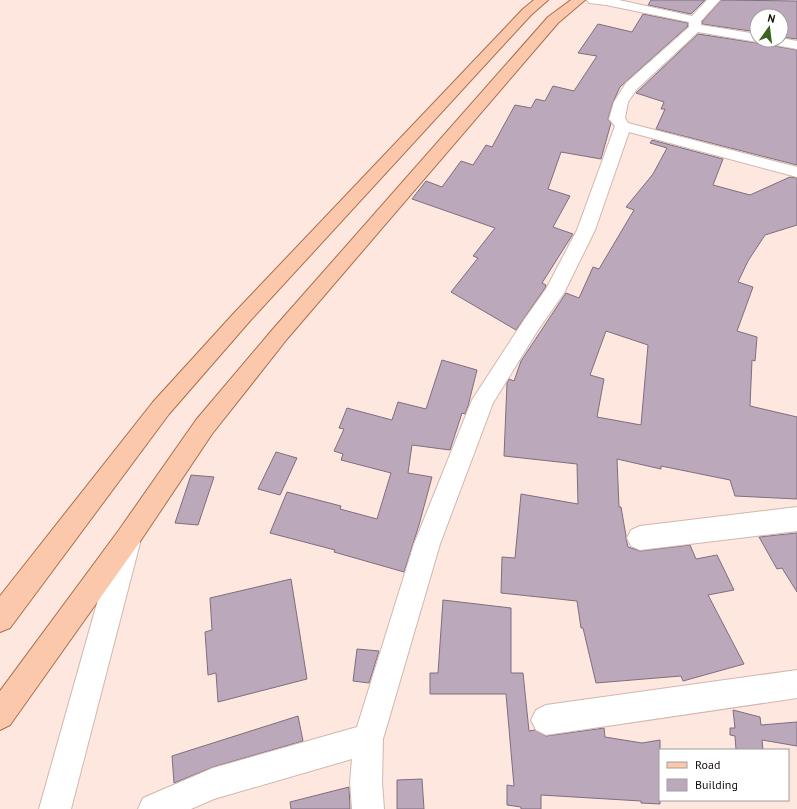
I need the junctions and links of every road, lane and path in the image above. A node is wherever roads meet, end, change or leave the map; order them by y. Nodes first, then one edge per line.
1 (542, 0) edge
2 (579, 0) edge
3 (593, 0) edge
4 (714, 0) edge
5 (695, 24) junction
6 (749, 36) edge
7 (623, 126) junction
8 (797, 172) edge
9 (797, 519) edge
10 (128, 538) junction
11 (640, 538) dead end
12 (0, 618) edge
13 (797, 684) edge
14 (0, 715) edge
15 (546, 720) dead end
16 (368, 739) junction
17 (55, 809) edge
18 (154, 809) edge
19 (368, 809) edge

1 - 12 main road
2 - 10 main road
3 - 5 street
4 - 5 street
5 - 6 street
5 - 7 street
7 - 8 street
7 - 16 street
9 - 11 street
10 - 14 main road
10 - 17 street
13 - 15 street
16 - 18 street
16 - 19 street

